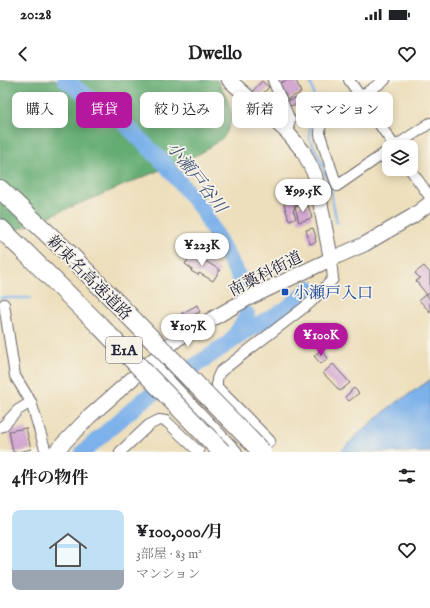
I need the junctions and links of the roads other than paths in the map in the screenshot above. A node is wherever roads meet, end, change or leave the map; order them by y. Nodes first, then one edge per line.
1 (229, 80) edge
2 (273, 80) edge
3 (349, 80) edge
4 (385, 80) edge
5 (357, 92) edge
6 (367, 92) edge
7 (430, 123) edge
8 (320, 128) edge
9 (381, 128) edge
10 (287, 132) junction
11 (389, 140) edge
12 (404, 140) edge
13 (382, 155) edge
14 (415, 176) edge
15 (0, 189) edge
16 (430, 197) edge
17 (430, 203) edge
18 (0, 228) edge
19 (331, 258) junction
20 (4, 304) dead end
21 (151, 362) junction
22 (31, 402) junction
23 (0, 427) edge
24 (46, 452) edge
25 (55, 452) edge
26 (120, 452) edge
27 (199, 452) edge
28 (222, 452) edge
29 (236, 452) edge
30 (258, 452) edge
31 (262, 452) edge

1 - 10 main road
2 - 10 street
3 - 5 street
4 - 6 street
7 - 12 street
8 - 13 street
9 - 11 street
10 - 19 main road
14 - 16 street
15 - 31 highway, 新東名高速道路 / E1A, bridge
17 - 19 main road, 南藁科街道
18 - 28 highway, 新東名高速道路 / E1A, bridge
19 - 21 main road, 南藁科街道
19 - 30 street
20 - 22 street
21 - 25 main road, 南藁科街道
21 - 29 street
22 - 23 street
22 - 24 street
26 - 27 street

